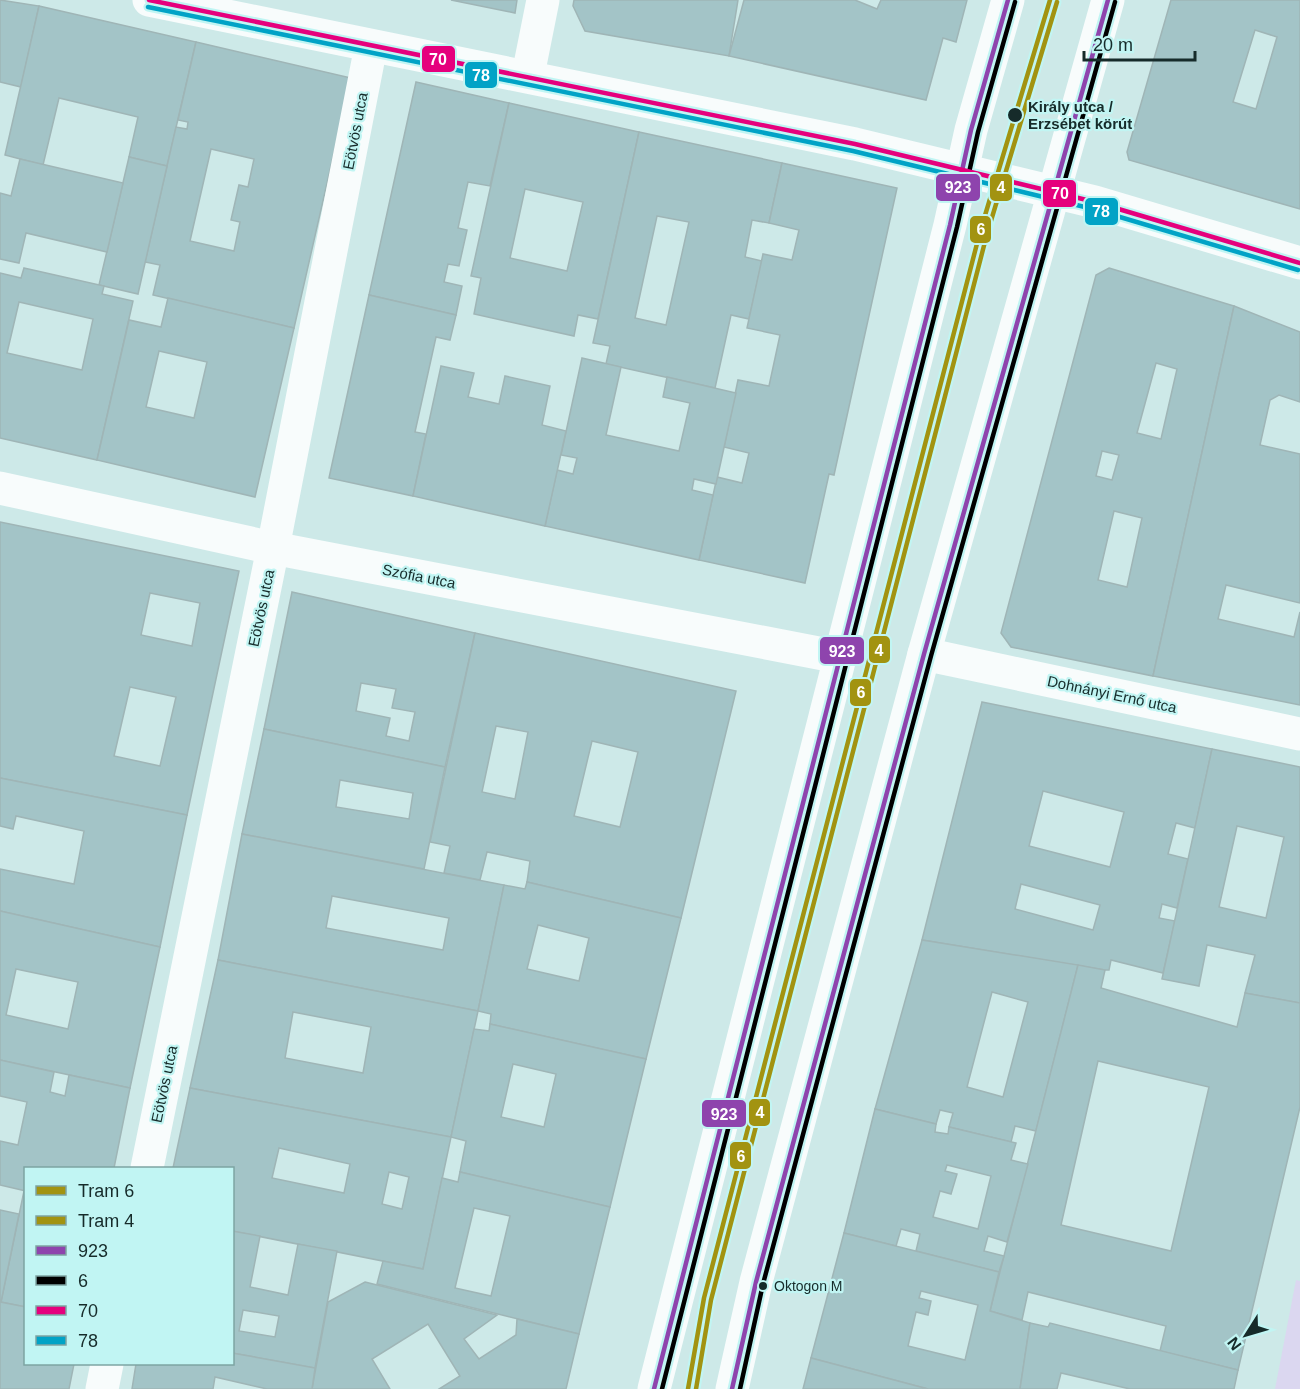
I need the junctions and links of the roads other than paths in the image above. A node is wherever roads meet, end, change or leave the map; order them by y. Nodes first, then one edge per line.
1 (149, 0) edge
2 (543, 0) edge
3 (1008, 0) edge
4 (1108, 0) edge
5 (371, 46) junction
6 (528, 75) junction
7 (963, 170) junction
8 (1053, 192) junction
9 (1300, 263) edge
10 (0, 488) edge
11 (273, 548) junction
12 (924, 654) junction
13 (839, 657) junction
14 (1300, 734) edge
15 (147, 1167) edge
16 (107, 1365) edge
17 (102, 1389) edge
18 (654, 1389) edge
19 (732, 1389) edge

1 - 5 street
2 - 6 street
3 - 7 street
4 - 8 street
5 - 6 street
5 - 11 street, Eötvös utca
6 - 7 street
7 - 8 street
7 - 13 street
8 - 9 street
8 - 12 street
10 - 11 street, Szófia utca
11 - 13 street, Szófia utca
11 - 15 street, Eötvös utca
12 - 14 street, Dohnányi Ernő utca
12 - 19 street
13 - 18 street
16 - 17 street

